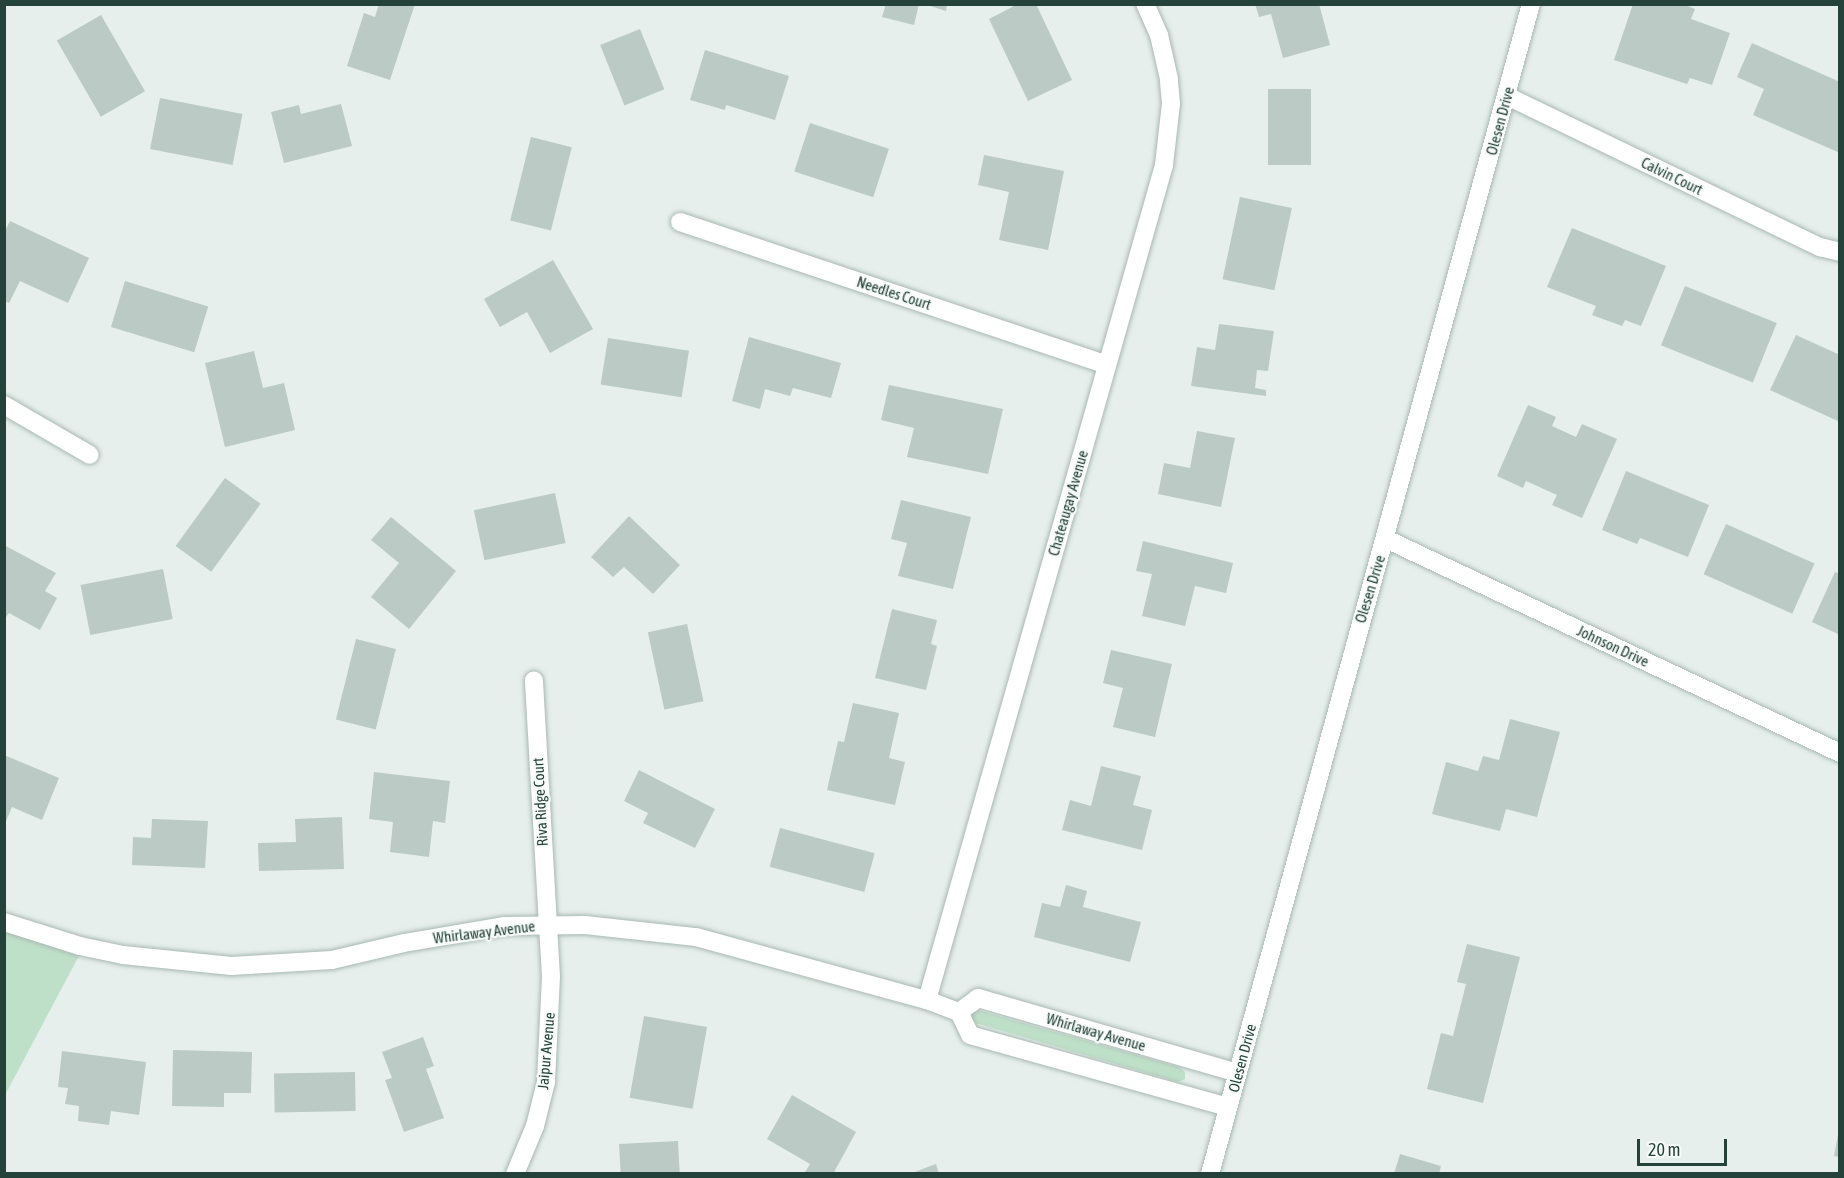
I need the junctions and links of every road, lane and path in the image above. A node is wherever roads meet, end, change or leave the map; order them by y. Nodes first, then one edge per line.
1 (1145, 4) edge
2 (1531, 4) edge
3 (1507, 96) junction
4 (680, 222) dead end
5 (1839, 252) edge
6 (1107, 365) junction
7 (4, 405) edge
8 (90, 455) dead end
9 (1386, 539) junction
10 (534, 680) dead end
11 (1839, 753) edge
12 (4, 922) edge
13 (546, 924) junction
14 (927, 1000) junction
15 (959, 1012) junction
16 (1237, 1073) junction
17 (1228, 1107) junction
18 (515, 1173) edge
19 (1210, 1173) edge

1 - 6 street, Chateaugay Avenue
2 - 3 street, Olesen Drive
3 - 5 street, Calvin Court
3 - 9 street, Olesen Drive
4 - 6 street, Needles Court
6 - 14 street, Chateaugay Avenue
7 - 8 street
9 - 11 street, Johnson Drive
9 - 16 street, Olesen Drive
10 - 13 street, Riva Ridge Court
12 - 13 street, Whirlaway Avenue
13 - 14 street, Whirlaway Avenue
13 - 18 street, Jaipur Avenue
14 - 15 street, Whirlaway Avenue
15 - 16 street, Whirlaway Avenue
15 - 17 street
16 - 17 street, Olesen Drive
17 - 19 street, Olesen Drive

